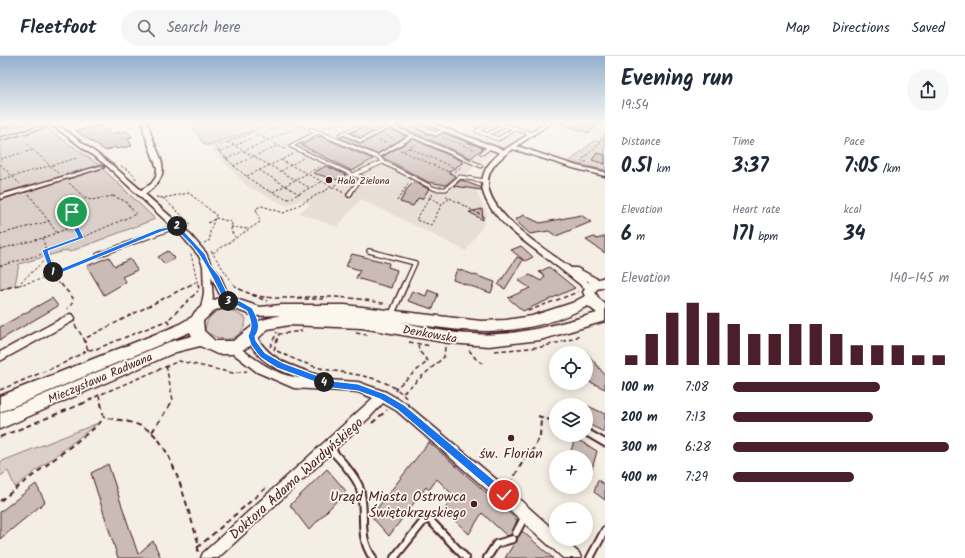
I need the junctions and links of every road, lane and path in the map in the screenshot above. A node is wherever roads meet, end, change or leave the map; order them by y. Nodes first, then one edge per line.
1 (28, 145) edge
2 (82, 145) edge
3 (151, 145) edge
4 (219, 145) edge
5 (234, 145) edge
6 (235, 145) edge
7 (258, 145) edge
8 (277, 145) edge
9 (278, 145) edge
10 (350, 145) edge
11 (396, 145) edge
12 (414, 145) edge
13 (432, 145) edge
14 (464, 145) edge
15 (486, 145) edge
16 (597, 145) edge
17 (291, 146) joint
18 (514, 146) joint
19 (490, 147) junction
20 (410, 148) junction
21 (33, 150) junction
22 (300, 150) junction
23 (245, 151) junction
24 (403, 151) dead end
25 (219, 152) junction
26 (482, 153) joint
27 (505, 153) junction
28 (310, 155) junction
29 (380, 155) dead end
30 (254, 156) junction
31 (77, 158) dead end
32 (0, 159) edge
33 (226, 159) junction
34 (281, 160) junction
35 (469, 161) junction
36 (328, 162) junction
37 (383, 162) junction
38 (587, 162) dead end
39 (0, 164) edge
40 (270, 165) junction
41 (50, 166) junction
42 (233, 166) junction
43 (292, 166) junction
44 (481, 166) dead end
45 (102, 167) dead end
46 (457, 169) junction
47 (259, 170) junction
48 (281, 171) junction
49 (307, 174) junction
50 (353, 174) junction
51 (605, 174) edge
52 (12, 176) junction
53 (247, 176) junction
54 (457, 176) dead end
55 (413, 178) junction
56 (65, 179) junction
57 (0, 180) edge
58 (296, 180) junction
59 (485, 181) junction
60 (321, 182) junction
61 (285, 186) junction
62 (332, 187) junction
63 (310, 188) junction
64 (435, 189) junction
65 (26, 190) junction
66 (141, 193) junction
67 (273, 193) junction
68 (299, 194) junction
69 (349, 195) joint
70 (0, 197) edge
71 (429, 197) junction
72 (85, 198) junction
73 (450, 198) junction
74 (165, 200) dead end
75 (397, 201) dead end
76 (442, 204) junction
77 (485, 217) dead end
78 (216, 218) junction
79 (50, 221) junction
80 (208, 222) dead end
81 (74, 226) junction
82 (177, 226) junction
83 (231, 227) junction
84 (250, 229) junction
85 (58, 233) junction
86 (0, 234) edge
87 (43, 238) junction
88 (81, 238) junction
89 (235, 238) junction
90 (204, 243) dead end
91 (0, 249) edge
92 (45, 250) junction
93 (368, 251) dead end
94 (46, 253) junction
95 (213, 253) dead end
96 (98, 255) joint
97 (47, 258) junction
98 (0, 266) edge
99 (207, 266) junction
100 (54, 274) junction
101 (42, 278) junction
102 (196, 282) dead end
103 (232, 282) dead end
104 (20, 284) junction
105 (593, 288) edge
106 (0, 290) edge
107 (248, 293) dead end
108 (279, 297) dead end
109 (227, 301) junction
110 (277, 301) dead end
111 (548, 304) dead end
112 (206, 308) junction
113 (250, 310) junction
114 (605, 312) edge
115 (391, 316) junction
116 (605, 316) edge
117 (70, 318) joint
118 (168, 320) dead end
119 (196, 321) junction
120 (77, 329) dead end
121 (253, 333) junction
122 (84, 339) junction
123 (202, 340) junction
124 (418, 344) dead end
125 (445, 345) dead end
126 (233, 348) junction
127 (88, 350) junction
128 (469, 350) dead end
129 (263, 355) junction
130 (0, 357) edge
131 (254, 363) junction
132 (482, 363) dead end
133 (166, 366) junction
134 (332, 385) junction
135 (396, 388) junction
136 (0, 390) edge
137 (403, 392) dead end
138 (99, 395) junction
139 (389, 395) junction
140 (0, 404) edge
141 (538, 416) dead end
142 (541, 417) junction
143 (104, 418) junction
144 (549, 420) edge
145 (0, 421) edge
146 (152, 432) junction
147 (593, 436) edge
148 (0, 437) edge
149 (605, 443) edge
150 (329, 447) junction
151 (274, 481) dead end
152 (508, 488) dead end
153 (0, 501) edge
154 (526, 514) junction
155 (605, 530) edge
156 (197, 548) junction
157 (201, 558) edge
158 (208, 558) edge
159 (373, 558) edge
160 (394, 558) edge
161 (466, 558) edge
162 (487, 558) edge
163 (574, 558) edge
164 (590, 558) edge

1 - 21 path
2 - 66 street
3 - 66 street
4 - 25 path
5 - 25 path
6 - 23 path
7 - 23 path
8 - 30 path
9 - 17 path
10 - 37 lane
11 - 29 lane
12 - 20 path
13 - 35 lane
14 - 26 path
15 - 19 street
16 - 38 path
17 - 22 lane
18 - 27 street
18 - 51 street
19 - 26 lane
19 - 27 street
20 - 24 path
20 - 46 path
21 - 32 path
21 - 41 path
22 - 28 lane
22 - 34 path
23 - 30 path
23 - 33 path
25 - 33 path
27 - 59 street
28 - 36 lane
28 - 43 path
30 - 40 path
30 - 42 path
31 - 41 path
33 - 42 path
34 - 40 path
34 - 43 path
35 - 44 lane
35 - 46 path
36 - 49 path
36 - 50 lane
37 - 50 lane
37 - 55 lane
39 - 52 path
40 - 47 path
40 - 48 path
41 - 52 path
41 - 56 path
42 - 53 path
43 - 48 path
43 - 49 path
45 - 56 street
46 - 54 path
47 - 53 path
47 - 61 path
48 - 58 path
49 - 58 path
49 - 60 path
50 - 62 path
50 - 69 lane
52 - 57 path
52 - 65 path
53 - 67 path
55 - 64 lane
55 - 75 path
56 - 65 street
56 - 72 path
58 - 61 path
58 - 63 path
59 - 64 lane
59 - 105 street
60 - 62 path
60 - 63 path
61 - 67 path
61 - 68 path
62 - 69 path
62 - 84 path
63 - 68 path
64 - 71 path
64 - 73 path
65 - 70 street
65 - 79 path
66 - 82 street
67 - 68 path
71 - 76 path
71 - 76 path
72 - 81 path
72 - 88 path
73 - 76 path
73 - 77 path
74 - 78 path
78 - 80 path
78 - 83 path
78 - 90 path
79 - 85 path
79 - 86 path
81 - 85 path
81 - 88 path
82 - 96 lane
82 - 99 street
83 - 84 path
83 - 89 path
84 - 89 path
85 - 87 path
87 - 91 path
87 - 92 path
88 - 92 path
89 - 95 path
92 - 94 path
93 - 115 lane
94 - 97 path
94 - 98 path
96 - 100 path
97 - 100 path
97 - 104 path
99 - 109 street
99 - 112 street
100 - 101 path
101 - 104 path
101 - 117 path
102 - 122 path
103 - 107 path
104 - 106 path
105 - 111 path
105 - 114 main road
105 - 115 main road, Denkowska
108 - 110 path
109 - 112 main road
109 - 113 main road
112 - 119 main road
113 - 115 main road, Denkowska
113 - 121 main road
116 - 121 main road, Denkowska
117 - 130 street
118 - 127 path
119 - 123 main road
119 - 140 main road, Mieczysława Radwana
120 - 122 path
121 - 126 main road
121 - 129 street
122 - 127 path
123 - 126 main road
123 - 145 main road, Mieczysława Radwana
124 - 135 path
125 - 137 path
126 - 131 street
127 - 136 path
128 - 132 path
129 - 134 street
129 - 135 path
131 - 133 path
131 - 134 street
133 - 138 path
133 - 146 path
134 - 139 street
135 - 139 path
138 - 143 path
138 - 148 path
139 - 150 street, Doktora Adama Wardyńskiego
139 - 154 street
141 - 142 path
142 - 144 path
142 - 152 path
143 - 146 path
143 - 153 path
146 - 156 path
147 - 149 lane
150 - 158 street, Doktora Adama Wardyńskiego
150 - 159 lane
151 - 156 path
154 - 162 lane
154 - 163 street
155 - 164 lane
156 - 157 path
160 - 161 lane

